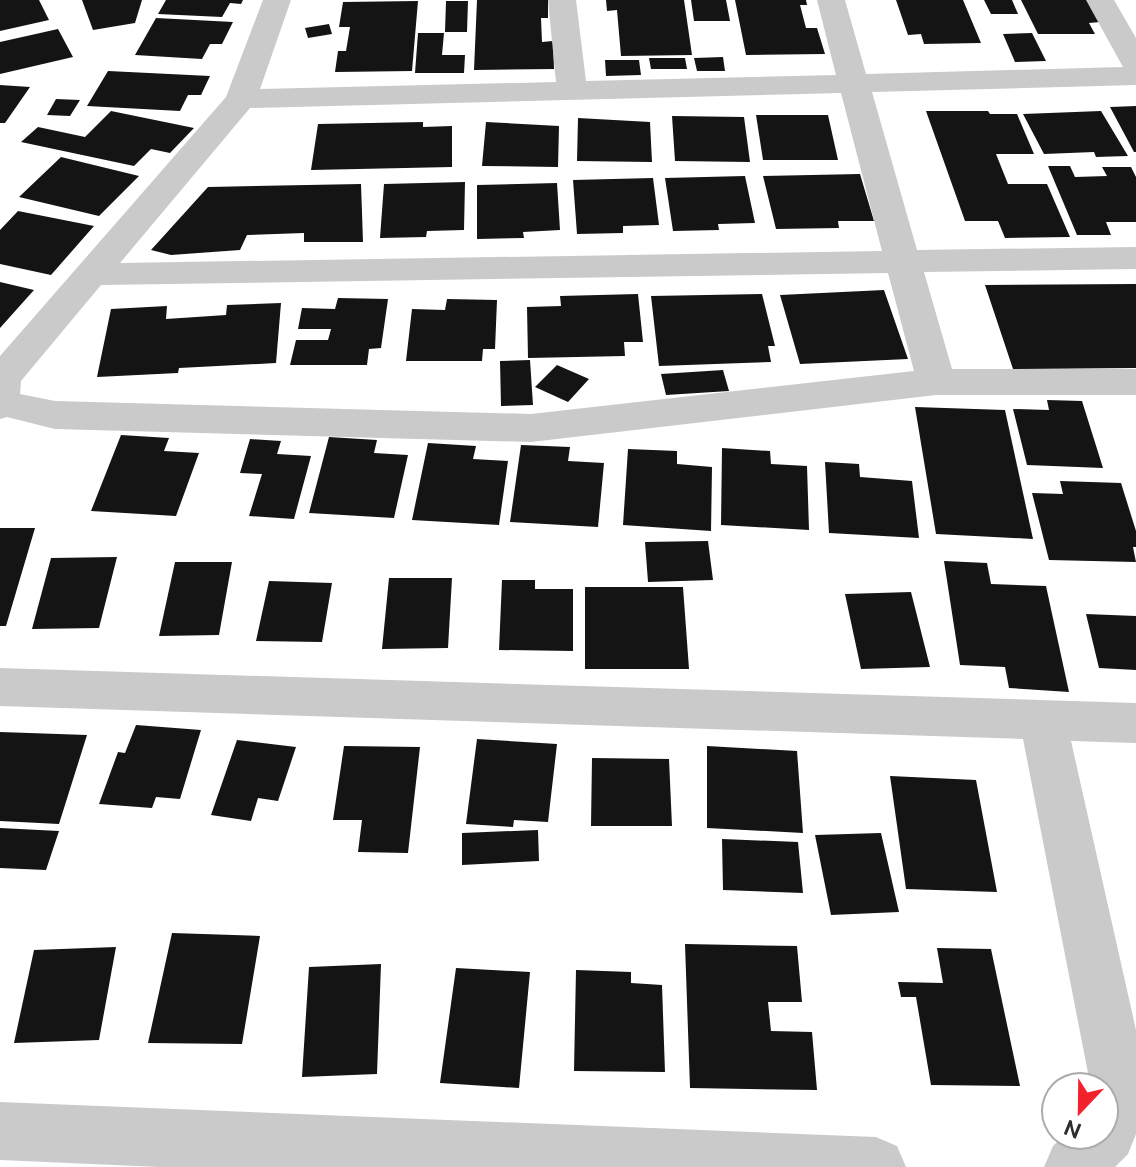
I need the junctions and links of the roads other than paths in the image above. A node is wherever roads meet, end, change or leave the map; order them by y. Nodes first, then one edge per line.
1 (277, 0) edge
2 (562, 0) edge
3 (831, 0) edge
4 (1100, 0) edge
5 (1136, 64) edge
6 (1136, 76) edge
7 (853, 82) junction
8 (572, 89) junction
9 (241, 99) junction
10 (1136, 258) edge
11 (903, 262) junction
12 (94, 274) junction
13 (936, 382) junction
14 (1136, 382) edge
15 (1, 405) edge
16 (0, 687) edge
17 (1043, 720) junction
18 (1136, 723) edge
19 (0, 1131) edge
20 (876, 1167) edge
21 (1074, 1167) edge

1 - 9 street
2 - 8 street
3 - 7 street
4 - 5 street
6 - 7 street
7 - 8 street
7 - 11 street
8 - 9 street
9 - 12 street
10 - 11 street
11 - 12 street
11 - 13 street
12 - 15 street
13 - 14 street
13 - 15 street
16 - 17 street
17 - 18 street
17 - 21 street
19 - 20 street

